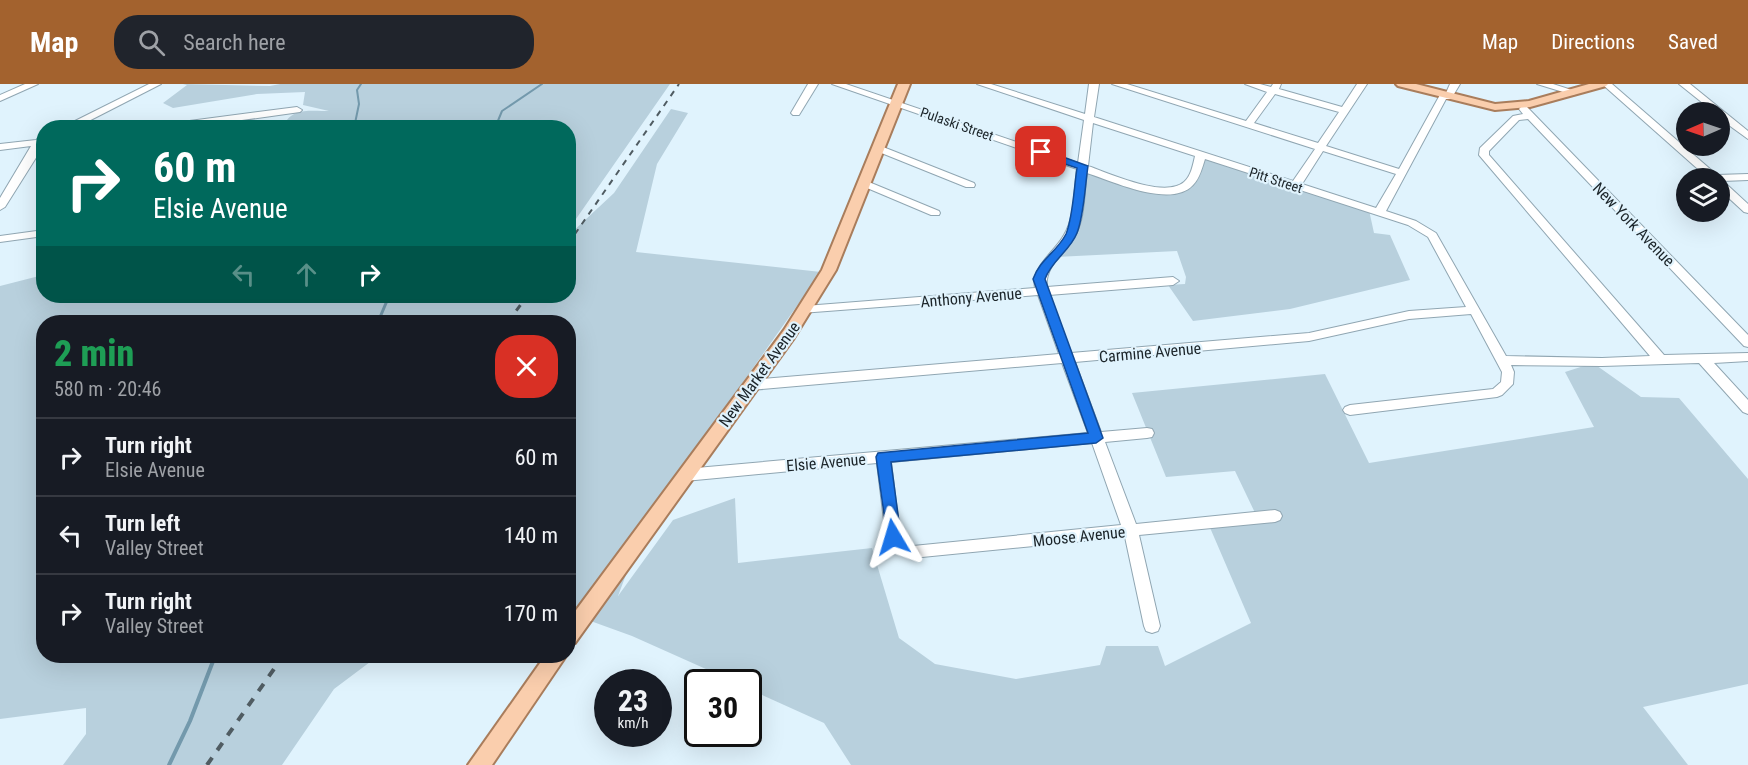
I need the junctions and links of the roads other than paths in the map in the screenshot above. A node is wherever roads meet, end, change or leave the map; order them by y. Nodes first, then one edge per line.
1 (33, 84) edge
2 (156, 84) edge
3 (813, 84) edge
4 (837, 84) edge
5 (904, 84) edge
6 (982, 84) edge
7 (1094, 84) edge
8 (1117, 84) edge
9 (1250, 84) edge
10 (1362, 84) edge
11 (1402, 84) edge
12 (1455, 84) edge
13 (1542, 84) edge
14 (1602, 84) edge
15 (1607, 84) edge
16 (1684, 84) edge
17 (1275, 87) edge
18 (1573, 92) junction
19 (1446, 96) junction
20 (0, 98) edge
21 (1706, 102) edge
22 (897, 103) junction
23 (1520, 105) junction
24 (1495, 107) junction
25 (297, 110) dead end
26 (1345, 111) junction
27 (796, 113) dead end
28 (1531, 115) junction
29 (1516, 118) junction
30 (1089, 119) junction
31 (82, 120) edge
32 (220, 120) edge
33 (1730, 122) edge
34 (1248, 125) junction
35 (1748, 136) edge
36 (36, 142) edge
37 (0, 147) edge
38 (878, 148) junction
39 (1322, 148) junction
40 (36, 149) edge
41 (1200, 155) junction
42 (1083, 166) junction
43 (1702, 168) edge
44 (1403, 173) junction
45 (1748, 177) edge
46 (1730, 178) edge
47 (864, 183) junction
48 (970, 185) dead end
49 (1295, 186) junction
50 (5, 190) edge
51 (1730, 193) edge
52 (0, 207) edge
53 (1748, 210) edge
54 (935, 213) dead end
55 (1379, 213) junction
56 (36, 234) edge
57 (0, 239) edge
58 (1173, 281) dead end
59 (1042, 291) junction
60 (805, 310) junction
61 (1475, 310) junction
62 (1748, 343) edge
63 (1748, 357) edge
64 (1067, 358) junction
65 (1660, 359) junction
66 (1702, 359) junction
67 (1503, 360) junction
68 (751, 385) junction
69 (1748, 409) edge
70 (1350, 410) dead end
71 (1147, 433) dead end
72 (1096, 438) junction
73 (883, 457) junction
74 (685, 475) junction
75 (1275, 516) dead end
76 (1131, 531) junction
77 (576, 626) edge
78 (1152, 626) dead end
79 (551, 663) edge
80 (478, 765) edge

1 - 20 street
2 - 31 street
3 - 27 street
4 - 22 street, Pulaski Street
5 - 22 main road, New Market Avenue
6 - 30 street, Pitt Street
7 - 30 street
8 - 34 street
9 - 17 street
10 - 26 street
11 - 19 main road
12 - 19 street
13 - 18 street
14 - 18 main road
15 - 43 street
16 - 21 street
17 - 26 street
17 - 34 street
18 - 23 main road
19 - 24 main road
19 - 44 street
22 - 38 main road, New Market Avenue
22 - 42 street, Pulaski Street
23 - 24 main road
23 - 28 street, New York Avenue
24 - 29 main road
25 - 32 street
26 - 39 street
28 - 29 street
28 - 62 street, New York Avenue
29 - 65 street
30 - 41 street, Pitt Street
30 - 42 street
33 - 35 street
34 - 39 street
36 - 37 street
38 - 47 main road, New Market Avenue
38 - 48 street
39 - 44 street
39 - 49 street
40 - 50 street
41 - 42 street, Pulaski Street
41 - 49 street, Pitt Street
42 - 59 street
44 - 55 street
45 - 46 street
47 - 54 street
47 - 60 main road, New Market Avenue
49 - 55 street, Pitt Street
50 - 52 street
51 - 53 street
55 - 61 street, Pitt Street
56 - 57 street
58 - 59 street, Anthony Avenue
59 - 60 street, Anthony Avenue
59 - 64 street
60 - 68 main road, New Market Avenue
61 - 64 street, Carmine Avenue
61 - 67 street, Pitt Street
63 - 66 street
64 - 68 street, Carmine Avenue
64 - 72 street
65 - 66 street
65 - 67 street
66 - 69 street
67 - 70 street
68 - 74 main road, New Market Avenue
71 - 72 street, Elsie Avenue
72 - 73 street, Elsie Avenue
72 - 76 street
73 - 74 street, Elsie Avenue
73 - 76 street, Moose Avenue
74 - 77 main road, New Market Avenue
75 - 76 street, Moose Avenue
76 - 78 street
79 - 80 main road

